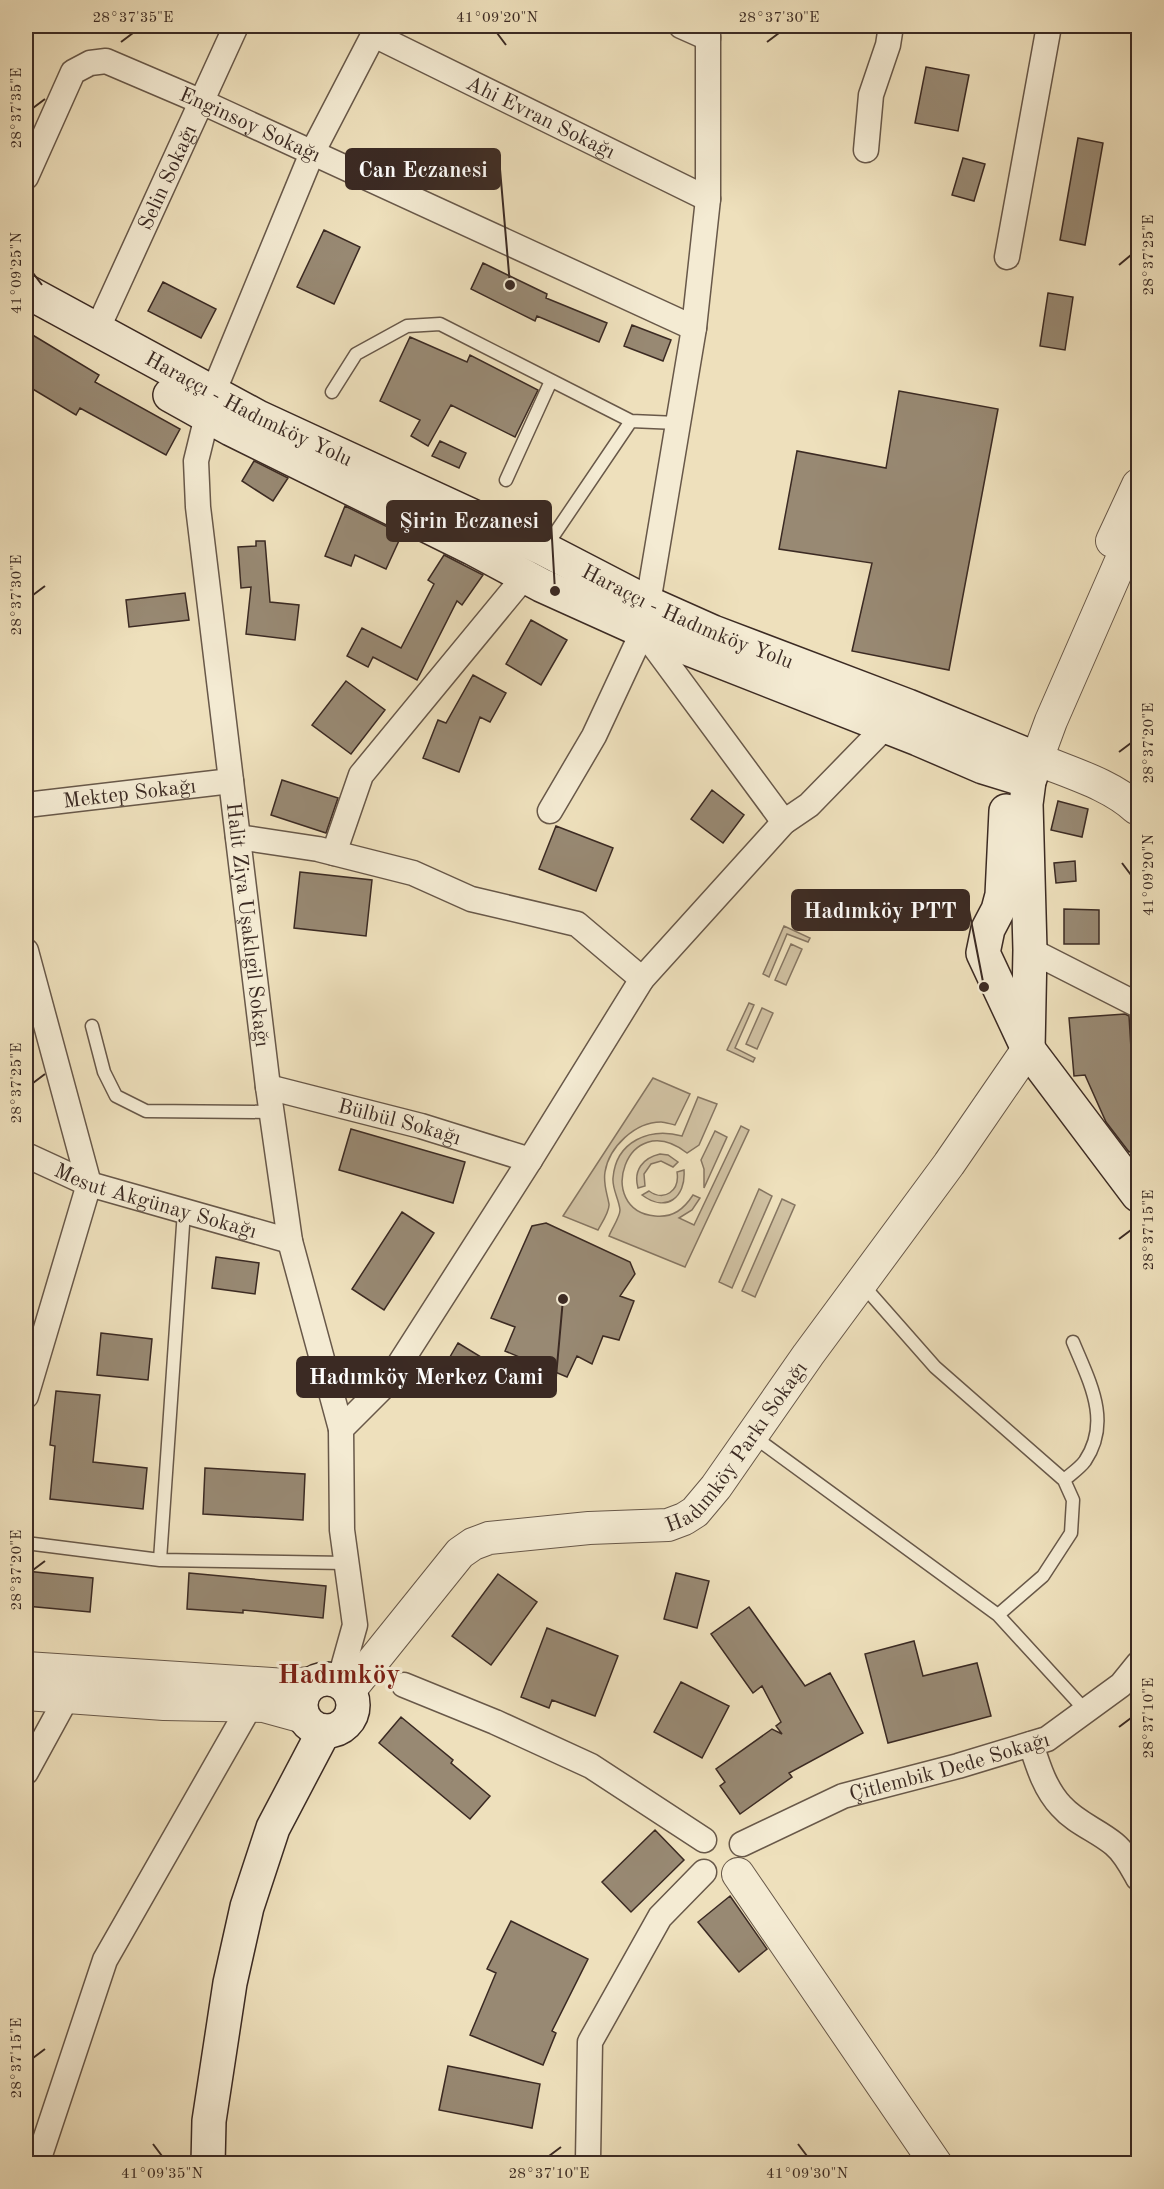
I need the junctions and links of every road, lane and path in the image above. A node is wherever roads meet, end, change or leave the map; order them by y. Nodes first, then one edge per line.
1 (236, 26) edge
2 (681, 26) edge
3 (891, 26) edge
4 (1049, 26) edge
5 (376, 30) edge
6 (708, 32) edge
7 (202, 102) junction
8 (866, 150) dead end
9 (312, 153) junction
10 (26, 177) edge
11 (708, 199) junction
12 (1007, 257) dead end
13 (26, 291) edge
14 (26, 315) edge
15 (694, 328) junction
16 (97, 330) junction
17 (551, 381) junction
18 (332, 392) dead end
19 (210, 404) junction
20 (631, 421) junction
21 (677, 423) junction
22 (506, 480) dead end
23 (1138, 485) edge
24 (1138, 522) edge
25 (544, 549) junction
26 (525, 576) junction
27 (646, 617) junction
28 (886, 726) junction
29 (1024, 767) junction
30 (231, 781) junction
31 (26, 805) edge
32 (1137, 808) edge
33 (550, 811) dead end
34 (784, 822) junction
35 (238, 837) junction
36 (334, 853) junction
37 (1030, 950) junction
38 (26, 951) edge
39 (642, 979) junction
40 (1138, 1005) edge
41 (92, 1026) dead end
42 (1028, 1049) junction
43 (268, 1087) junction
44 (271, 1112) junction
45 (26, 1155) edge
46 (530, 1160) junction
47 (89, 1184) junction
48 (1138, 1195) edge
49 (184, 1211) junction
50 (290, 1241) junction
51 (861, 1283) junction
52 (1073, 1342) dead end
53 (26, 1396) edge
54 (341, 1429) junction
55 (753, 1435) junction
56 (1064, 1480) junction
57 (26, 1543) edge
58 (160, 1560) junction
59 (346, 1563) junction
60 (998, 1615) junction
61 (1138, 1664) edge
62 (26, 1668) edge
63 (333, 1685) junction
64 (404, 1685) dead end
65 (26, 1694) edge
66 (67, 1697) junction
67 (250, 1706) junction
68 (1086, 1711) junction
69 (314, 1724) junction
70 (1031, 1744) junction
71 (26, 1772) edge
72 (704, 1840) junction
73 (742, 1844) junction
74 (704, 1872) junction
75 (738, 1874) junction
76 (1138, 1878) edge
77 (37, 2163) edge
78 (208, 2163) edge
79 (590, 2163) edge
80 (936, 2163) edge

1 - 7 street, Selin Sokağı
2 - 6 street
3 - 8 street
4 - 12 street
5 - 9 street, Halit Ziya Uşaklıgil Sokağı
5 - 11 street, Ahi Evran Sokağı
6 - 11 street
7 - 9 street, Enginsoy Sokağı
7 - 10 street, Enginsoy Sokağı
7 - 16 street, Selin Sokağı
9 - 15 street, Enginsoy Sokağı
9 - 19 street, Halit Ziya Uşaklıgil Sokağı
11 - 15 street
13 - 16 main road, Haraççı - Hadımköy Yolu
14 - 19 main road
15 - 21 street
16 - 19 main road, Haraççı - Hadımköy Yolu
17 - 18 lane
17 - 20 lane
17 - 22 lane
19 - 25 main road, Haraççı - Hadımköy Yolu
19 - 26 main road
19 - 30 street, Halit Ziya Uşaklıgil Sokağı
20 - 21 lane
20 - 25 lane
21 - 27 street
23 - 29 street
24 - 29 street
25 - 27 main road, Haraççı - Hadımköy Yolu
26 - 27 main road
26 - 36 street
27 - 28 main road
27 - 29 main road, Haraççı - Hadımköy Yolu
27 - 33 street
27 - 34 street
28 - 29 main road
28 - 34 street
29 - 32 street
29 - 37 main road
29 - 42 main road
30 - 31 street, Mektep Sokağı
30 - 35 street, Halit Ziya Uşaklıgil Sokağı
34 - 39 street
35 - 36 street
35 - 43 street, Halit Ziya Uşaklıgil Sokağı
36 - 39 street
37 - 40 street
37 - 42 main road
38 - 47 street
39 - 46 street
41 - 44 lane
42 - 48 main road
42 - 51 street, Hadımköy Parkı Sokağı
43 - 44 street, Halit Ziya Uşaklıgil Sokağı
43 - 46 street, Bülbül Sokağı
44 - 50 street, Halit Ziya Uşaklıgil Sokağı
45 - 47 street, Mesut Akgünay Sokağı
46 - 54 street
47 - 49 street, Mesut Akgünay Sokağı
47 - 53 street
49 - 50 street, Mesut Akgünay Sokağı
49 - 58 lane
50 - 54 street, Halit Ziya Uşaklıgil Sokağı
51 - 55 street, Hadımköy Parkı Sokağı
51 - 56 lane
52 - 56 lane
54 - 59 street, Halit Ziya Uşaklıgil Sokağı
55 - 60 lane
55 - 63 street, Hadımköy Parkı Sokağı
56 - 60 lane
57 - 58 lane
58 - 59 lane
59 - 63 street, Halit Ziya Uşaklıgil Sokağı
60 - 68 lane
61 - 68 street, Çitlembik Dede Sokağı
62 - 63 street
63 - 69 main road
63 - 69 main road
64 - 72 street
65 - 66 street
66 - 67 street
66 - 71 street
67 - 69 street
67 - 77 street
68 - 70 street, Çitlembik Dede Sokağı
69 - 78 main road
70 - 73 street, Çitlembik Dede Sokağı
70 - 76 street
72 - 73 street
72 - 74 street
73 - 75 street
74 - 75 street
74 - 79 street
75 - 80 street

